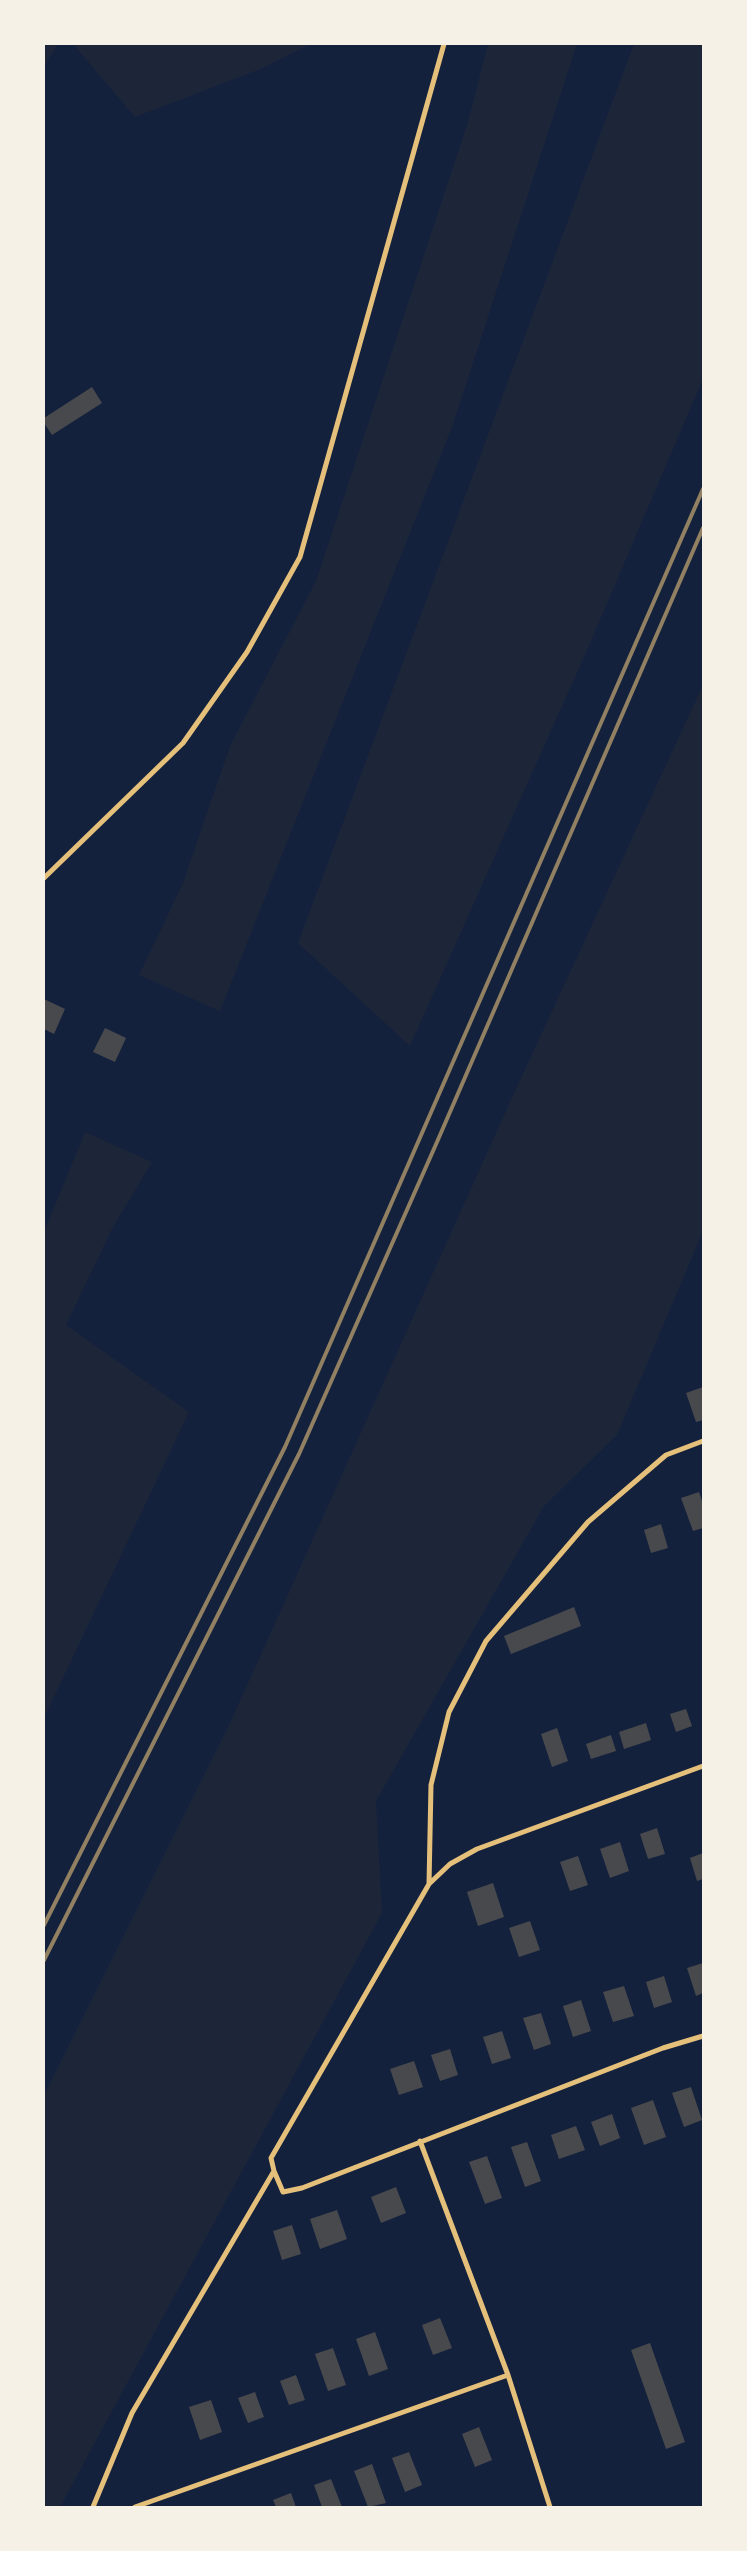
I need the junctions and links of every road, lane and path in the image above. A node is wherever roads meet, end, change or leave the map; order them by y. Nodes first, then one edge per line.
1 (444, 44) edge
2 (44, 878) edge
3 (703, 1441) edge
4 (703, 1766) edge
5 (429, 1884) junction
6 (703, 2036) edge
7 (420, 2141) junction
8 (274, 2171) junction
9 (508, 2375) junction
10 (93, 2507) edge
11 (135, 2507) edge
12 (550, 2507) edge

1 - 2 street
3 - 5 street
4 - 5 street
5 - 8 street
6 - 7 street
7 - 8 street
7 - 9 street
8 - 10 street
9 - 11 street
9 - 12 street

